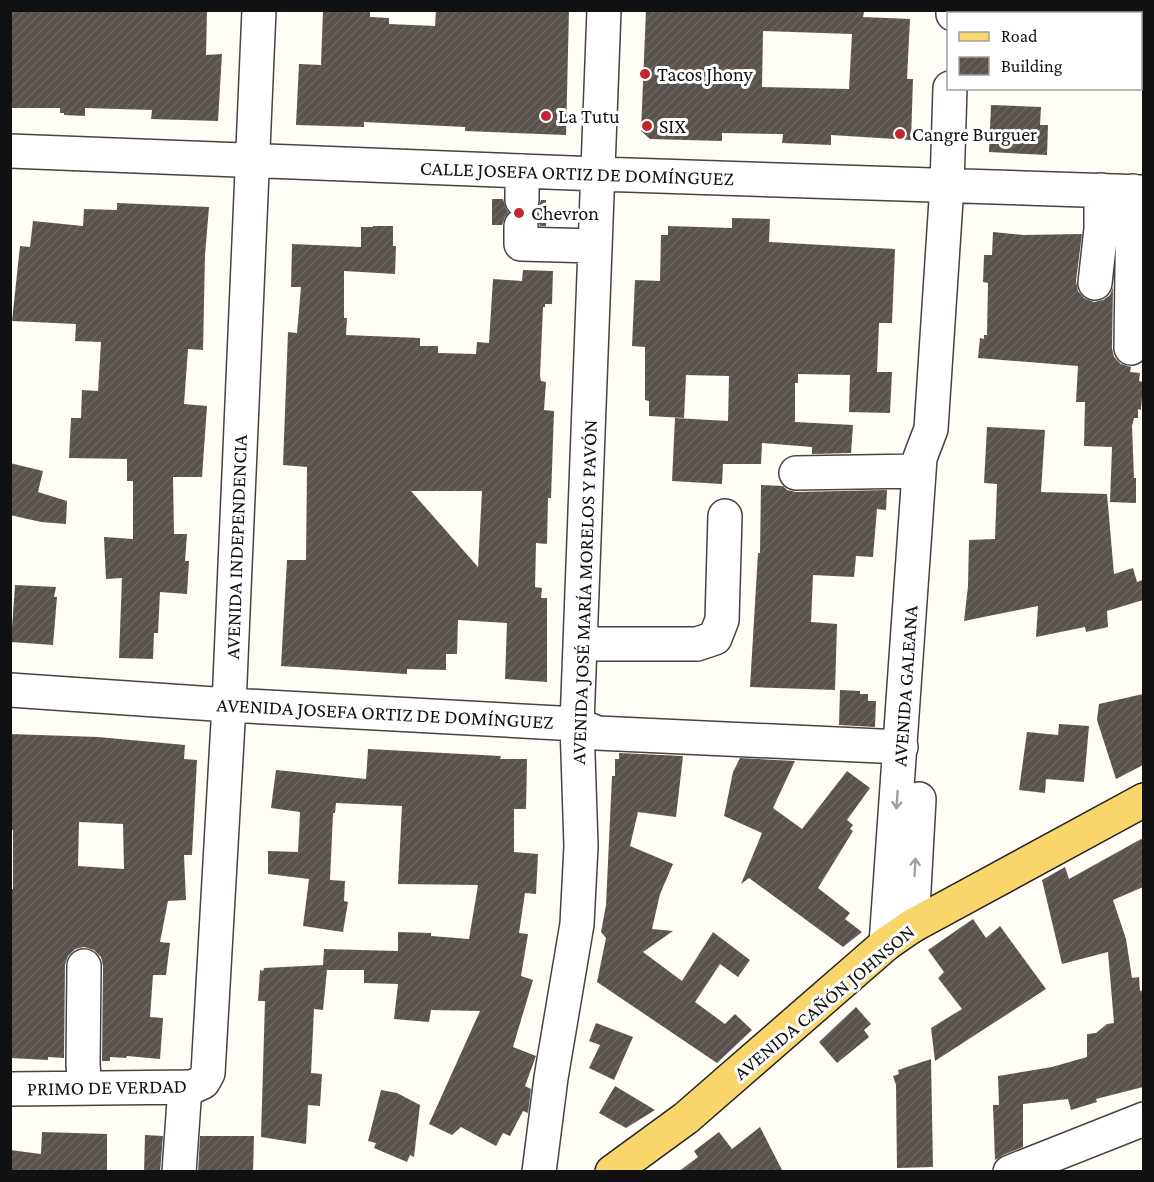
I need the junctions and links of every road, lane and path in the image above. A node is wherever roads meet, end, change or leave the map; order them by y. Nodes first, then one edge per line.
1 (259, 10) edge
2 (604, 10) edge
3 (950, 90) edge
4 (10, 151) edge
5 (252, 162) junction
6 (598, 174) junction
7 (947, 185) junction
8 (1101, 190) junction
9 (1138, 192) edge
10 (522, 199) junction
11 (595, 246) junction
12 (1095, 283) dead end
13 (1131, 348) dead end
14 (931, 429) junction
15 (919, 471) junction
16 (796, 473) dead end
17 (725, 516) dead end
18 (580, 644) junction
19 (10, 690) edge
20 (229, 705) junction
21 (577, 724) junction
22 (901, 747) junction
23 (1143, 800) edge
24 (899, 935) junction
25 (84, 966) dead end
26 (194, 1085) junction
27 (85, 1088) junction
28 (10, 1089) edge
29 (1143, 1119) edge
30 (179, 1172) edge
31 (539, 1172) edge
32 (612, 1172) edge
33 (1010, 1172) edge

1 - 5 street, AVENIDA INDEPENDENCIA
2 - 6 street, AVENIDA JOSÉ MARÍA MORELOS Y PAVÓN
3 - 7 street, AVENIDA GALEANA
4 - 5 street, CALLE JOSEFA ORTIZ DE DOMÍNGUEZ
5 - 10 street, CALLE JOSEFA ORTIZ DE DOMÍNGUEZ
5 - 20 street, AVENIDA INDEPENDENCIA
6 - 7 street, CALLE JOSEFA ORTIZ DE DOMÍNGUEZ
6 - 10 street, CALLE JOSEFA ORTIZ DE DOMÍNGUEZ
6 - 11 street, AVENIDA JOSÉ MARÍA MORELOS Y PAVÓN
7 - 8 street, CALLE JOSEFA ORTIZ DE DOMÍNGUEZ
7 - 14 street, AVENIDA GALEANA
8 - 9 street, CALLE JOSEFA ORTIZ DE DOMÍNGUEZ
8 - 12 street
9 - 13 street
10 - 11 street
11 - 18 street, AVENIDA JOSÉ MARÍA MORELOS Y PAVÓN
14 - 15 street, AVENIDA GALEANA
24 -> 14 street, AVENIDA GALEANA
15 - 16 street
15 - 22 street, AVENIDA GALEANA
17 - 18 street
18 - 21 street, AVENIDA JOSÉ MARÍA MORELOS Y PAVÓN
19 - 20 street, AVENIDA JOSEFA ORTIZ DE DOMÍNGUEZ
20 - 21 street, AVENIDA JOSEFA ORTIZ DE DOMÍNGUEZ
20 - 26 street, AVENIDA INDEPENDENCIA
21 - 22 street, AVENIDA JOSEFA ORTIZ DE DOMÍNGUEZ
21 - 31 street, AVENIDA JOSÉ MARÍA MORELOS Y PAVÓN
22 -> 24 street, AVENIDA GALEANA
23 - 24 main road, AVENIDA CAÑÓN JOHNSON
24 - 32 main road, AVENIDA CAÑÓN JOHNSON
25 - 27 street
26 - 27 street, PRIMO DE VERDAD
26 - 30 street, AVENIDA INDEPENDENCIA
27 - 28 street, PRIMO DE VERDAD
29 - 33 street

